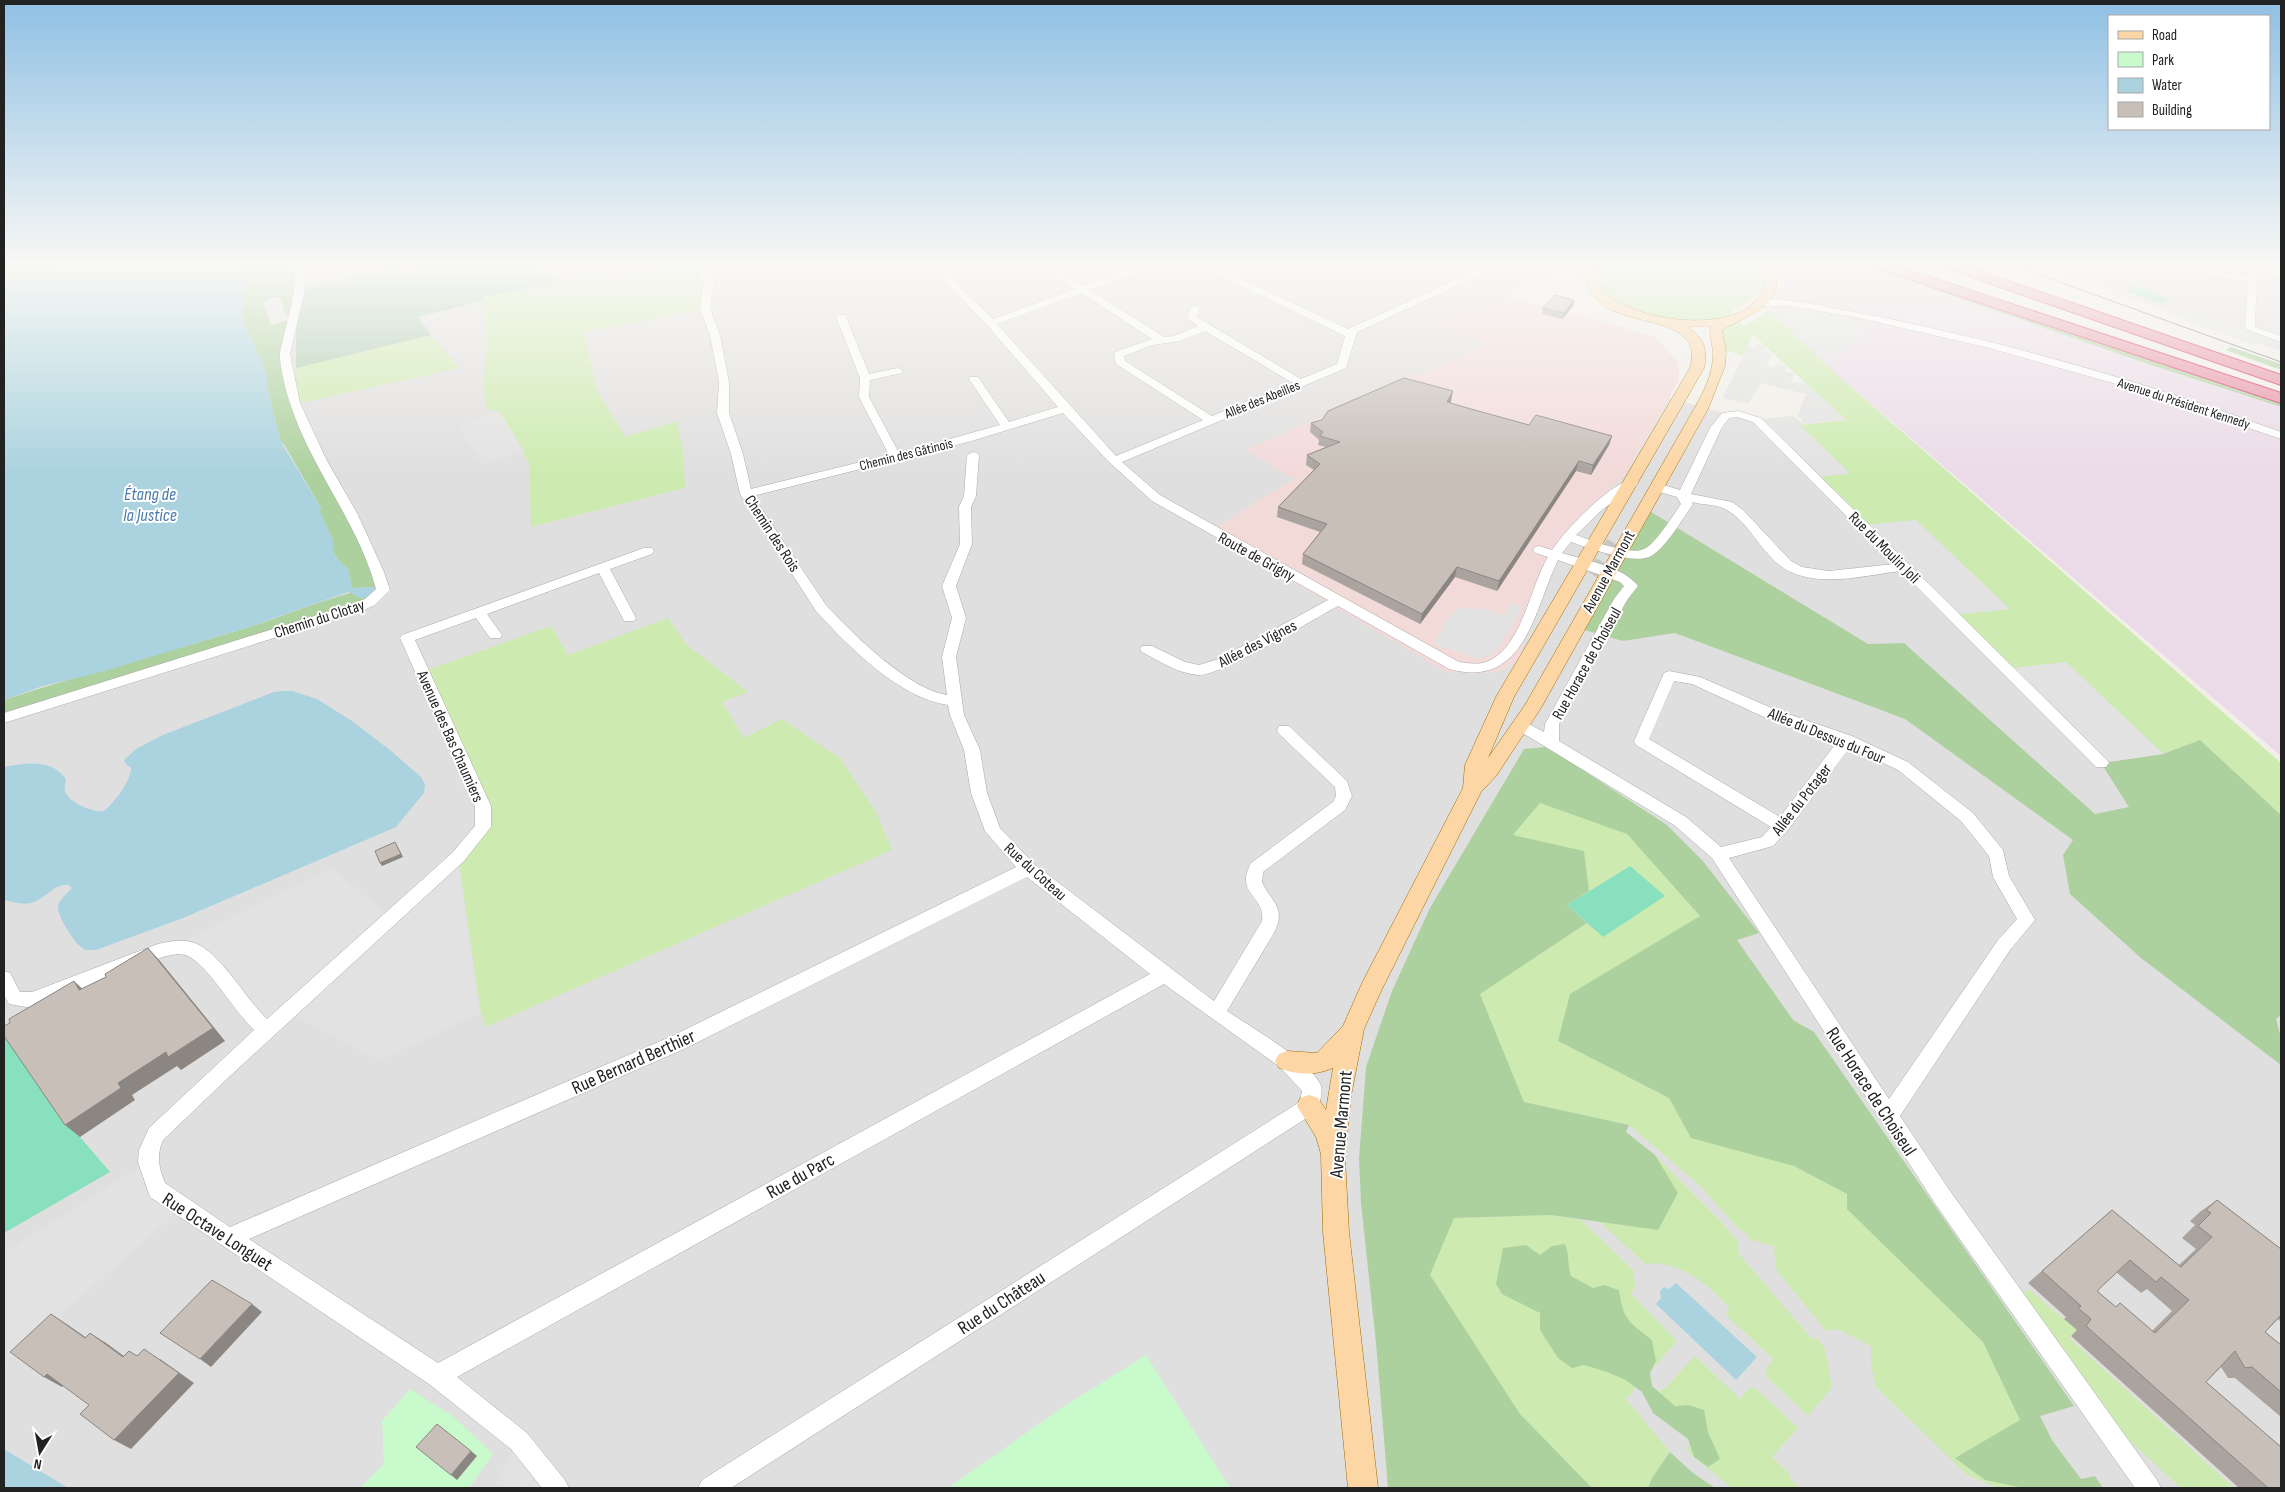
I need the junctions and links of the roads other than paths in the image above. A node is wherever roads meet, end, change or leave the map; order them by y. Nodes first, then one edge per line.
1 (289, 336) edge
2 (715, 336) edge
3 (848, 336) edge
4 (1002, 336) edge
5 (1155, 336) edge
6 (1184, 336) edge
7 (1221, 336) edge
8 (1350, 336) edge
9 (1691, 336) edge
10 (1717, 336) edge
11 (1948, 336) edge
12 (2095, 336) edge
13 (2107, 336) edge
14 (2133, 336) edge
15 (2149, 336) edge
16 (2179, 336) edge
17 (1163, 341) junction
18 (1700, 358) junction
19 (1718, 367) junction
20 (898, 371) dead end
21 (2281, 374) edge
22 (865, 378) junction
23 (974, 379) dead end
24 (2281, 380) edge
25 (1302, 384) junction
26 (2281, 390) edge
27 (2281, 397) edge
28 (1064, 409) junction
29 (1210, 420) junction
30 (1006, 426) junction
31 (2281, 436) edge
32 (974, 456) dead end
33 (896, 457) junction
34 (1115, 461) junction
35 (1632, 483) junction
36 (1656, 487) junction
37 (746, 494) junction
38 (1683, 497) junction
39 (1569, 537) junction
40 (1608, 546) junction
41 (1539, 550) dead end
42 (648, 551) dead end
43 (1555, 555) junction
44 (602, 567) junction
45 (1904, 567) junction
46 (1593, 571) junction
47 (1337, 601) junction
48 (479, 612) junction
49 (629, 618) dead end
50 (495, 635) dead end
51 (1147, 648) dead end
52 (954, 701) junction
53 (4, 718) edge
54 (1521, 725) junction
55 (1284, 730) dead end
56 (1847, 740) junction
57 (1551, 744) junction
58 (2101, 763) dead end
59 (1490, 771) junction
60 (1473, 788) junction
61 (1782, 826) junction
62 (1718, 854) junction
63 (1028, 868) junction
64 (1164, 975) junction
65 (4, 978) edge
66 (1216, 1013) junction
67 (1353, 1029) junction
68 (268, 1031) junction
69 (1287, 1061) junction
70 (1301, 1111) junction
71 (1889, 1116) junction
72 (1332, 1158) junction
73 (230, 1237) junction
74 (437, 1376) junction
75 (557, 1488) edge
76 (710, 1488) edge
77 (1363, 1488) edge
78 (2149, 1488) edge

1 - 53 street, Chemin du Clotay
2 - 37 street, Chemin des Rois
3 - 22 street
4 - 28 street, Route de Grigny
5 - 17 street
6 - 17 street
7 - 25 street
8 - 25 street, Allée des Abeilles
9 - 18 main road, Avenue Marmont
10 - 19 main road, Avenue Marmont
11 - 31 street, Avenue du Président Kennedy
12 - 27 highway
13 - 27 highway
14 - 26 highway
15 - 24 highway
16 - 21 highway
17 - 29 street
18 - 35 main road, Avenue Marmont
18 - 40 main road, Avenue Marmont
19 - 36 main road, Avenue Marmont
19 - 40 main road, Avenue Marmont
20 - 22 street
22 - 33 street
23 - 30 street
25 - 29 street, Allée des Abeilles
28 - 30 street, Chemin des Gâtinois
28 - 34 street, Route de Grigny
29 - 34 street, Allée des Abeilles
30 - 33 street, Chemin des Gâtinois
32 - 52 street, Rue du Coteau
33 - 37 street, Chemin des Gâtinois
34 - 47 street, Route de Grigny
35 - 39 street
35 - 40 main road, Avenue Marmont
36 - 38 street
36 - 40 main road, Avenue Marmont
37 - 52 street, Chemin des Rois
38 - 40 street
38 - 45 street
38 - 45 street, Rue du Moulin Joli
39 - 40 street
39 - 43 street
40 - 46 main road, Avenue Marmont
40 - 46 main road, Avenue Marmont
41 - 43 street
42 - 44 street
43 - 46 street
43 - 47 street, Route de Grigny
44 - 48 street
44 - 49 street
45 - 58 street, Rue du Moulin Joli
46 - 54 main road, Avenue Marmont
46 - 57 street, Rue Horace de Choiseul
46 - 59 main road, Avenue Marmont
46 - 60 main road, Avenue Marmont
47 - 51 street, Allée des Vignes
48 - 50 street
48 - 68 street, Avenue des Bas Chaumiers
52 - 63 street, Rue du Coteau
54 - 57 street, Rue Horace de Choiseul
54 - 59 main road, Avenue Marmont
55 - 66 street
56 - 61 street, Allée du Potager
56 - 61 street, Allée du Dessus du Four
56 - 71 street, Allée du Dessus du Four
57 - 62 street, Rue Horace de Choiseul
59 - 60 main road, Avenue Marmont
60 - 67 main road, Avenue Marmont
61 - 62 street, Allée du Potager
62 - 71 street, Rue Horace de Choiseul
63 - 64 street, Rue du Coteau
63 - 73 street, Rue Bernard Berthier
64 - 66 street, Rue du Coteau
64 - 74 street, Rue du Parc
65 - 68 street
66 - 69 street, Rue du Coteau
67 - 69 main road
67 - 72 main road, Avenue Marmont
68 - 73 street, Rue Octave Longuet
69 - 70 street, Rue du Coteau
70 - 72 main road
70 - 76 street, Rue du Château
71 - 78 street, Rue Horace de Choiseul
72 - 77 main road, Avenue Marmont
73 - 74 street, Rue Octave Longuet
74 - 75 street, Rue Octave Longuet

